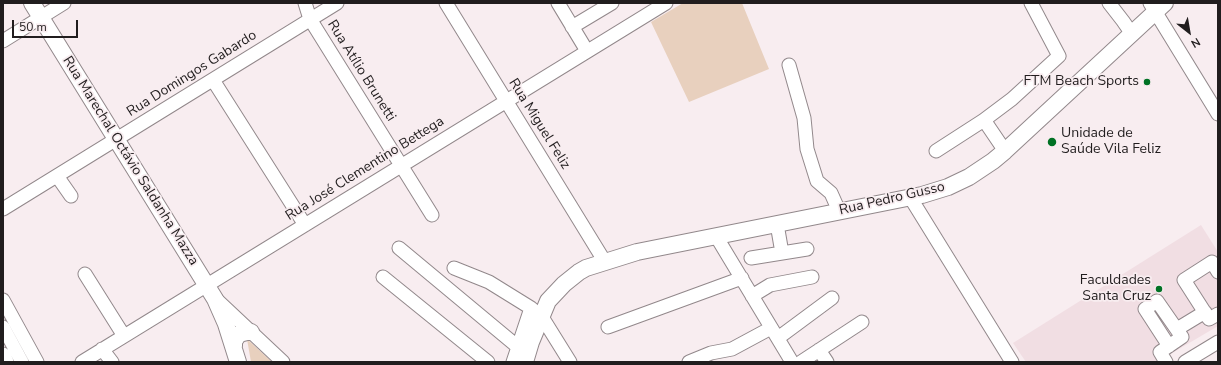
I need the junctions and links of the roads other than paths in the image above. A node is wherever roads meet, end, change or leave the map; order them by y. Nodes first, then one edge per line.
1 (32, 3) edge
2 (64, 3) edge
3 (305, 3) edge
4 (337, 3) edge
5 (446, 3) edge
6 (558, 3) edge
7 (612, 3) edge
8 (666, 3) edge
9 (1031, 3) edge
10 (1109, 3) edge
11 (1157, 6) edge
12 (41, 17) junction
13 (310, 19) junction
14 (572, 27) junction
15 (1132, 34) junction
16 (3, 41) edge
17 (587, 51) junction
18 (789, 65) dead end
19 (213, 80) junction
20 (506, 101) junction
21 (1218, 114) edge
22 (984, 120) junction
23 (117, 139) junction
24 (1005, 151) junction
25 (936, 152) dead end
26 (401, 166) junction
27 (57, 176) junction
28 (71, 196) dead end
29 (910, 197) junction
30 (3, 209) edge
31 (839, 211) junction
32 (432, 215) dead end
33 (305, 224) junction
34 (777, 224) junction
35 (716, 236) junction
36 (398, 248) dead end
37 (807, 249) dead end
38 (782, 253) junction
39 (751, 258) dead end
40 (605, 262) junction
41 (454, 268) dead end
42 (1218, 272) edge
43 (85, 274) dead end
44 (383, 277) dead end
45 (812, 277) dead end
46 (742, 278) junction
47 (207, 285) junction
48 (752, 296) junction
49 (832, 298) dead end
50 (215, 299) junction
51 (3, 300) edge
52 (536, 312) junction
53 (1211, 315) edge
54 (862, 322) dead end
55 (3, 327) edge
56 (608, 327) dead end
57 (252, 332) junction
58 (775, 333) junction
59 (1179, 333) junction
60 (124, 336) junction
61 (1218, 342) edge
62 (234, 346) junction
63 (1169, 346) junction
64 (518, 347) junction
65 (102, 349) junction
66 (819, 350) junction
67 (3, 354) edge
68 (7, 362) edge
69 (22, 362) edge
70 (37, 362) edge
71 (82, 362) edge
72 (112, 362) edge
73 (238, 362) edge
74 (283, 362) edge
75 (488, 362) edge
76 (513, 362) edge
77 (525, 362) edge
78 (570, 362) edge
79 (689, 362) edge
80 (792, 362) edge
81 (802, 362) edge
82 (826, 362) edge
83 (1012, 362) edge
84 (1166, 362) edge
85 (1185, 362) edge

1 - 12 main road, Rua Marechal Octávio Saldanha Mazza
2 - 12 street
3 - 13 street, Rua Atílio Brunetti
4 - 13 street, Rua Domingos Gabardo
5 - 20 street, Rua Miguel Feliz
6 - 14 street
7 - 14 street
8 - 17 street, Rua José Clementino Bettega
9 - 22 street
10 - 15 street
11 - 15 main road, Rua Pedro Gusso
11 - 21 street
12 - 16 street
12 - 23 main road, Rua Marechal Octávio Saldanha Mazza
13 - 19 street, Rua Domingos Gabardo
13 - 26 street, Rua Atílio Brunetti
14 - 17 street
15 - 24 main road, Rua Pedro Gusso
17 - 20 street, Rua José Clementino Bettega
18 - 31 street
19 - 23 street, Rua Domingos Gabardo
19 - 33 street
20 - 26 street, Rua José Clementino Bettega
20 - 40 street, Rua Miguel Feliz
22 - 24 street
22 - 25 street
23 - 27 street, Rua Domingos Gabardo
23 - 47 main road, Rua Marechal Octávio Saldanha Mazza
24 - 29 main road, Rua Pedro Gusso
26 - 32 street, Rua Atílio Brunetti
26 - 33 street, Rua José Clementino Bettega
27 - 28 street
27 - 30 street, Rua Domingos Gabardo
29 - 31 main road, Rua Pedro Gusso
29 - 83 street
31 - 34 main road, Rua Pedro Gusso
33 - 47 street, Rua José Clementino Bettega
34 - 35 main road, Rua Pedro Gusso
34 - 38 street
35 - 40 main road, Rua Pedro Gusso
35 - 46 street
36 - 64 street
37 - 38 street
38 - 39 street
40 - 52 main road, Rua Pedro Gusso
41 - 52 street
42 - 53 street
43 - 60 street
44 - 75 street
45 - 48 street
46 - 48 street
46 - 56 street
47 - 50 main road, Rua Marechal Octávio Saldanha Mazza
47 - 60 street, Rua José Clementino Bettega
48 - 58 street
49 - 58 street
50 - 57 street
50 - 62 main road, Rua Marechal Octávio Saldanha Mazza
51 - 70 street
52 - 64 street
52 - 77 main road, Rua Pedro Gusso
52 - 78 street
53 - 59 street
54 - 66 street
55 - 69 street
57 - 62 main road
57 - 74 street
58 - 79 street
58 - 80 street
59 - 63 street
59 - 63 street
60 - 65 street, Rua José Clementino Bettega
61 - 85 street
62 - 73 main road, Rua Marechal Octávio Saldanha Mazza
63 - 84 street
64 - 76 street
65 - 71 street, Rua José Clementino Bettega
65 - 72 street
66 - 81 street
66 - 82 street
67 - 68 street

